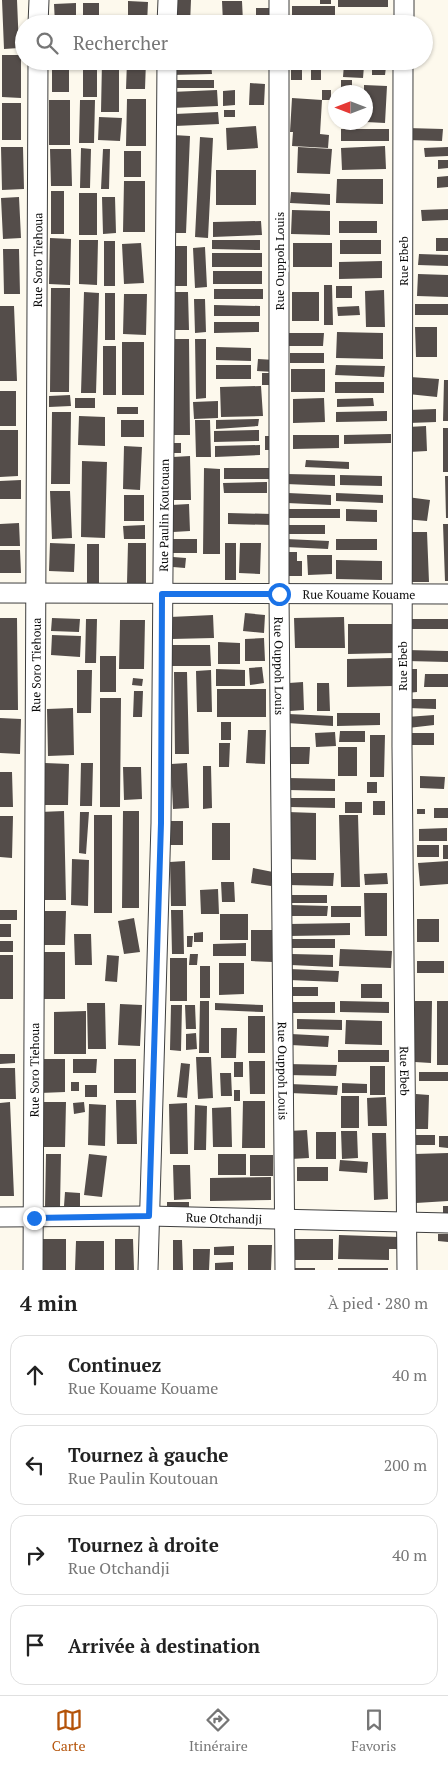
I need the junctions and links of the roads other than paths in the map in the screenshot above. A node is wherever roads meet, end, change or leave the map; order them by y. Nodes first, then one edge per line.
1 (38, 0) edge
2 (168, 0) edge
3 (279, 0) edge
4 (404, 0) edge
5 (38, 15) edge
6 (168, 15) edge
7 (279, 15) edge
8 (404, 15) edge
9 (38, 70) edge
10 (167, 70) edge
11 (279, 70) edge
12 (403, 70) edge
13 (0, 593) edge
14 (37, 594) junction
15 (162, 594) junction
16 (279, 594) junction
17 (403, 594) junction
18 (448, 594) edge
19 (149, 1216) junction
20 (0, 1217) edge
21 (34, 1218) junction
22 (286, 1219) junction
23 (407, 1221) junction
24 (448, 1222) edge
25 (33, 1270) edge
26 (148, 1270) edge
27 (285, 1270) edge
28 (407, 1270) edge

1 - 5 street
2 - 6 street
3 - 7 street
4 - 8 street
9 - 14 street, Rue Soro Tiehoua
10 - 15 street, Rue Paulin Koutouan
11 - 16 street, Rue Ouppoh Louis
12 - 17 street, Rue Ebeb
13 - 14 street, Rue Kouame Kouame
14 - 15 street, Rue Kouame Kouame
14 - 21 street, Rue Soro Tiehoua
15 - 16 street, Rue Kouame Kouame
15 - 19 street, Rue Paulin Koutouan
16 - 17 street, Rue Kouame Kouame
16 - 22 street, Rue Ouppoh Louis
17 - 18 street, Rue Kouame Kouame
17 - 23 street, Rue Ebeb
19 - 21 street, Rue Otchandji
19 - 22 street, Rue Otchandji
19 - 26 street, Rue Paulin Koutouan
20 - 21 street, Rue Otchandji
21 - 25 street, Rue Soro Tiehoua
22 - 23 street, Rue Otchandji
22 - 27 street, Rue Ouppoh Louis
23 - 24 street, Rue Otchandji
23 - 28 street, Rue Ebeb

